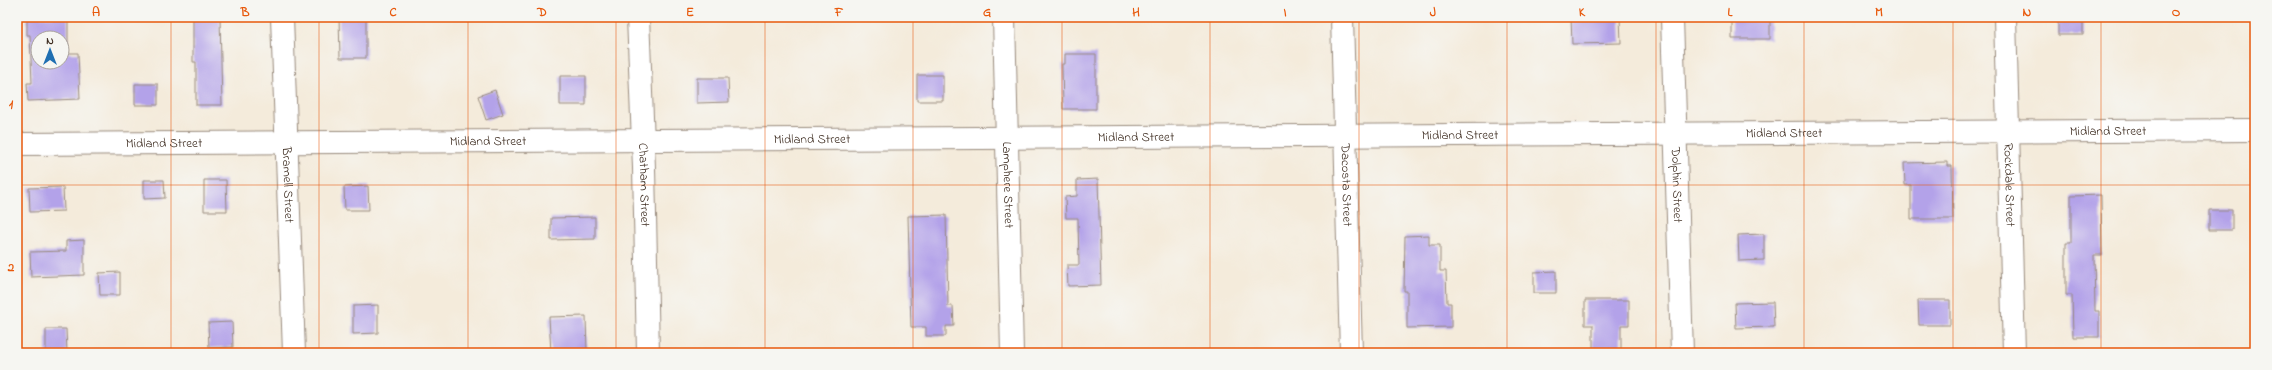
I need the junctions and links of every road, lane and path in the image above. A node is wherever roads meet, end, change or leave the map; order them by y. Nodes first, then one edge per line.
1 (282, 17) edge
2 (638, 17) edge
3 (1004, 17) edge
4 (1342, 17) edge
5 (1672, 17) edge
6 (2005, 17) edge
7 (2255, 130) edge
8 (2008, 133) junction
9 (1677, 134) junction
10 (1345, 136) junction
11 (1009, 138) junction
12 (644, 141) junction
13 (287, 143) junction
14 (17, 144) edge
15 (294, 353) edge
16 (648, 353) edge
17 (1012, 353) edge
18 (1351, 353) edge
19 (1682, 353) edge
20 (2014, 353) edge

1 - 13 street, Bramell Street
2 - 12 street, Chatham Street
3 - 11 street, Lamphere Street
4 - 10 street, Dacosta Street
5 - 9 street, Dolphin Street
6 - 8 street, Rockdale Street
7 - 8 street, Midland Street
8 - 9 street, Midland Street
8 - 20 street, Rockdale Street
9 - 10 street, Midland Street
9 - 19 street, Dolphin Street
10 - 11 street, Midland Street
10 - 18 street, Dacosta Street
11 - 12 street, Midland Street
11 - 17 street, Lamphere Street
12 - 13 street, Midland Street
12 - 16 street, Chatham Street
13 - 14 street, Midland Street
13 - 15 street, Bramell Street

